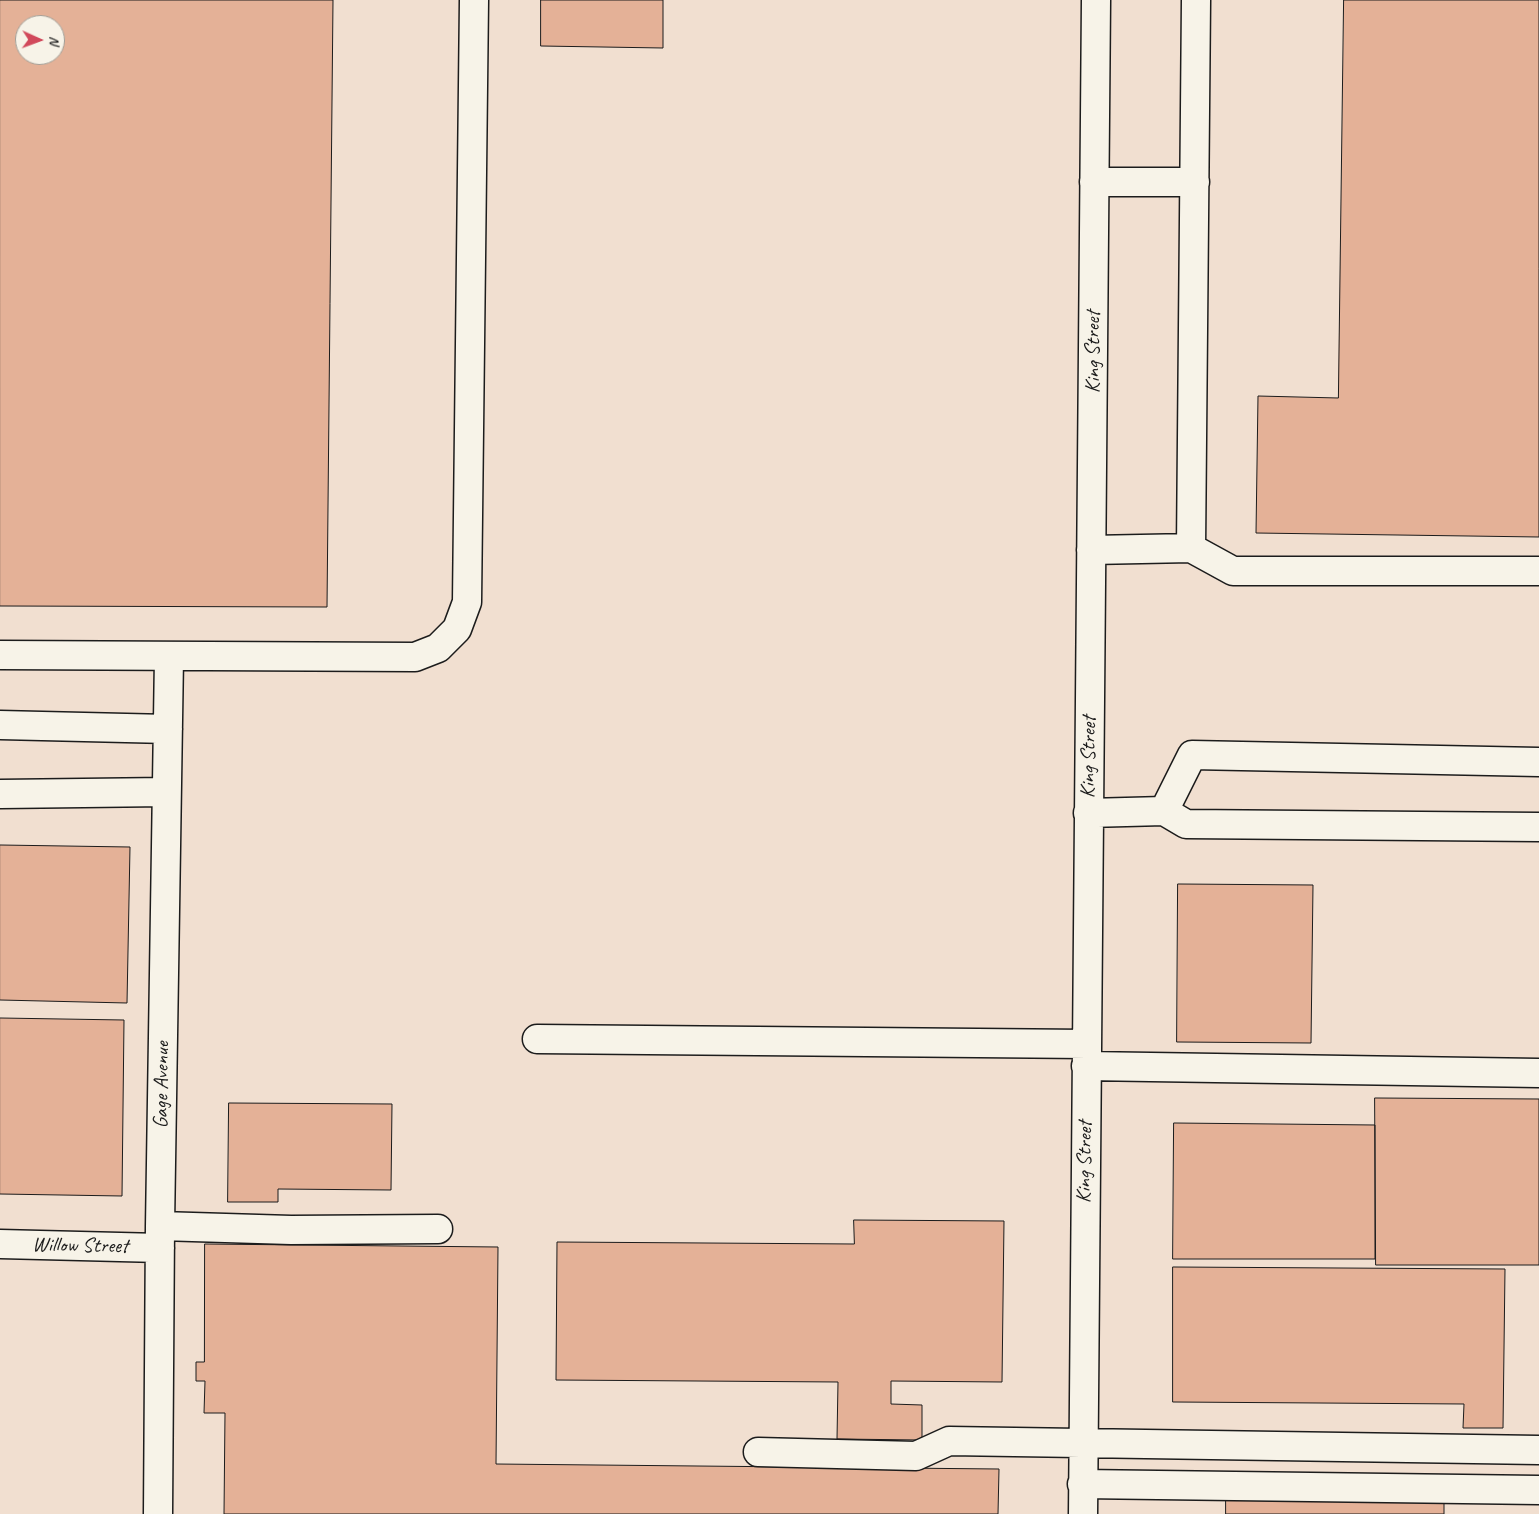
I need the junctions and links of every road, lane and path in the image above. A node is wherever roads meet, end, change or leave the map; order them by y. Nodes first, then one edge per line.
1 (474, 0) edge
2 (1096, 0) edge
3 (1196, 0) edge
4 (1094, 182) junction
5 (1194, 182) junction
6 (1191, 548) junction
7 (1091, 550) junction
8 (1539, 571) edge
9 (0, 655) edge
10 (169, 657) junction
11 (0, 725) edge
12 (168, 729) junction
13 (1539, 762) edge
14 (166, 792) junction
15 (0, 794) edge
16 (1164, 811) junction
17 (1088, 813) junction
18 (1539, 827) edge
19 (537, 1039) dead end
20 (1086, 1055) junction
21 (1539, 1073) edge
22 (438, 1229) dead end
23 (160, 1237) junction
24 (0, 1244) edge
25 (1083, 1442) junction
26 (1539, 1450) edge
27 (758, 1452) dead end
28 (1082, 1484) junction
29 (1539, 1490) edge
30 (158, 1514) edge
31 (1083, 1514) edge

1 - 10 street
2 - 4 street, King Street
3 - 5 street
4 - 5 street
4 - 7 street, King Street
5 - 6 street
6 - 7 street
6 - 8 street
7 - 17 street, King Street
9 - 10 street
10 - 12 street, Gage Avenue
11 - 12 street
12 - 14 street, Gage Avenue
13 - 16 street
14 - 15 street
14 - 23 street, Gage Avenue
16 - 17 street
16 - 18 street
17 - 20 street, King Street
19 - 20 street
20 - 21 street
20 - 25 street, King Street
22 - 23 street, Willow Street
23 - 24 street, Willow Street
23 - 30 street, Gage Avenue
25 - 26 street
25 - 27 street
25 - 28 street, King Street
28 - 29 street
28 - 31 street, King Street

